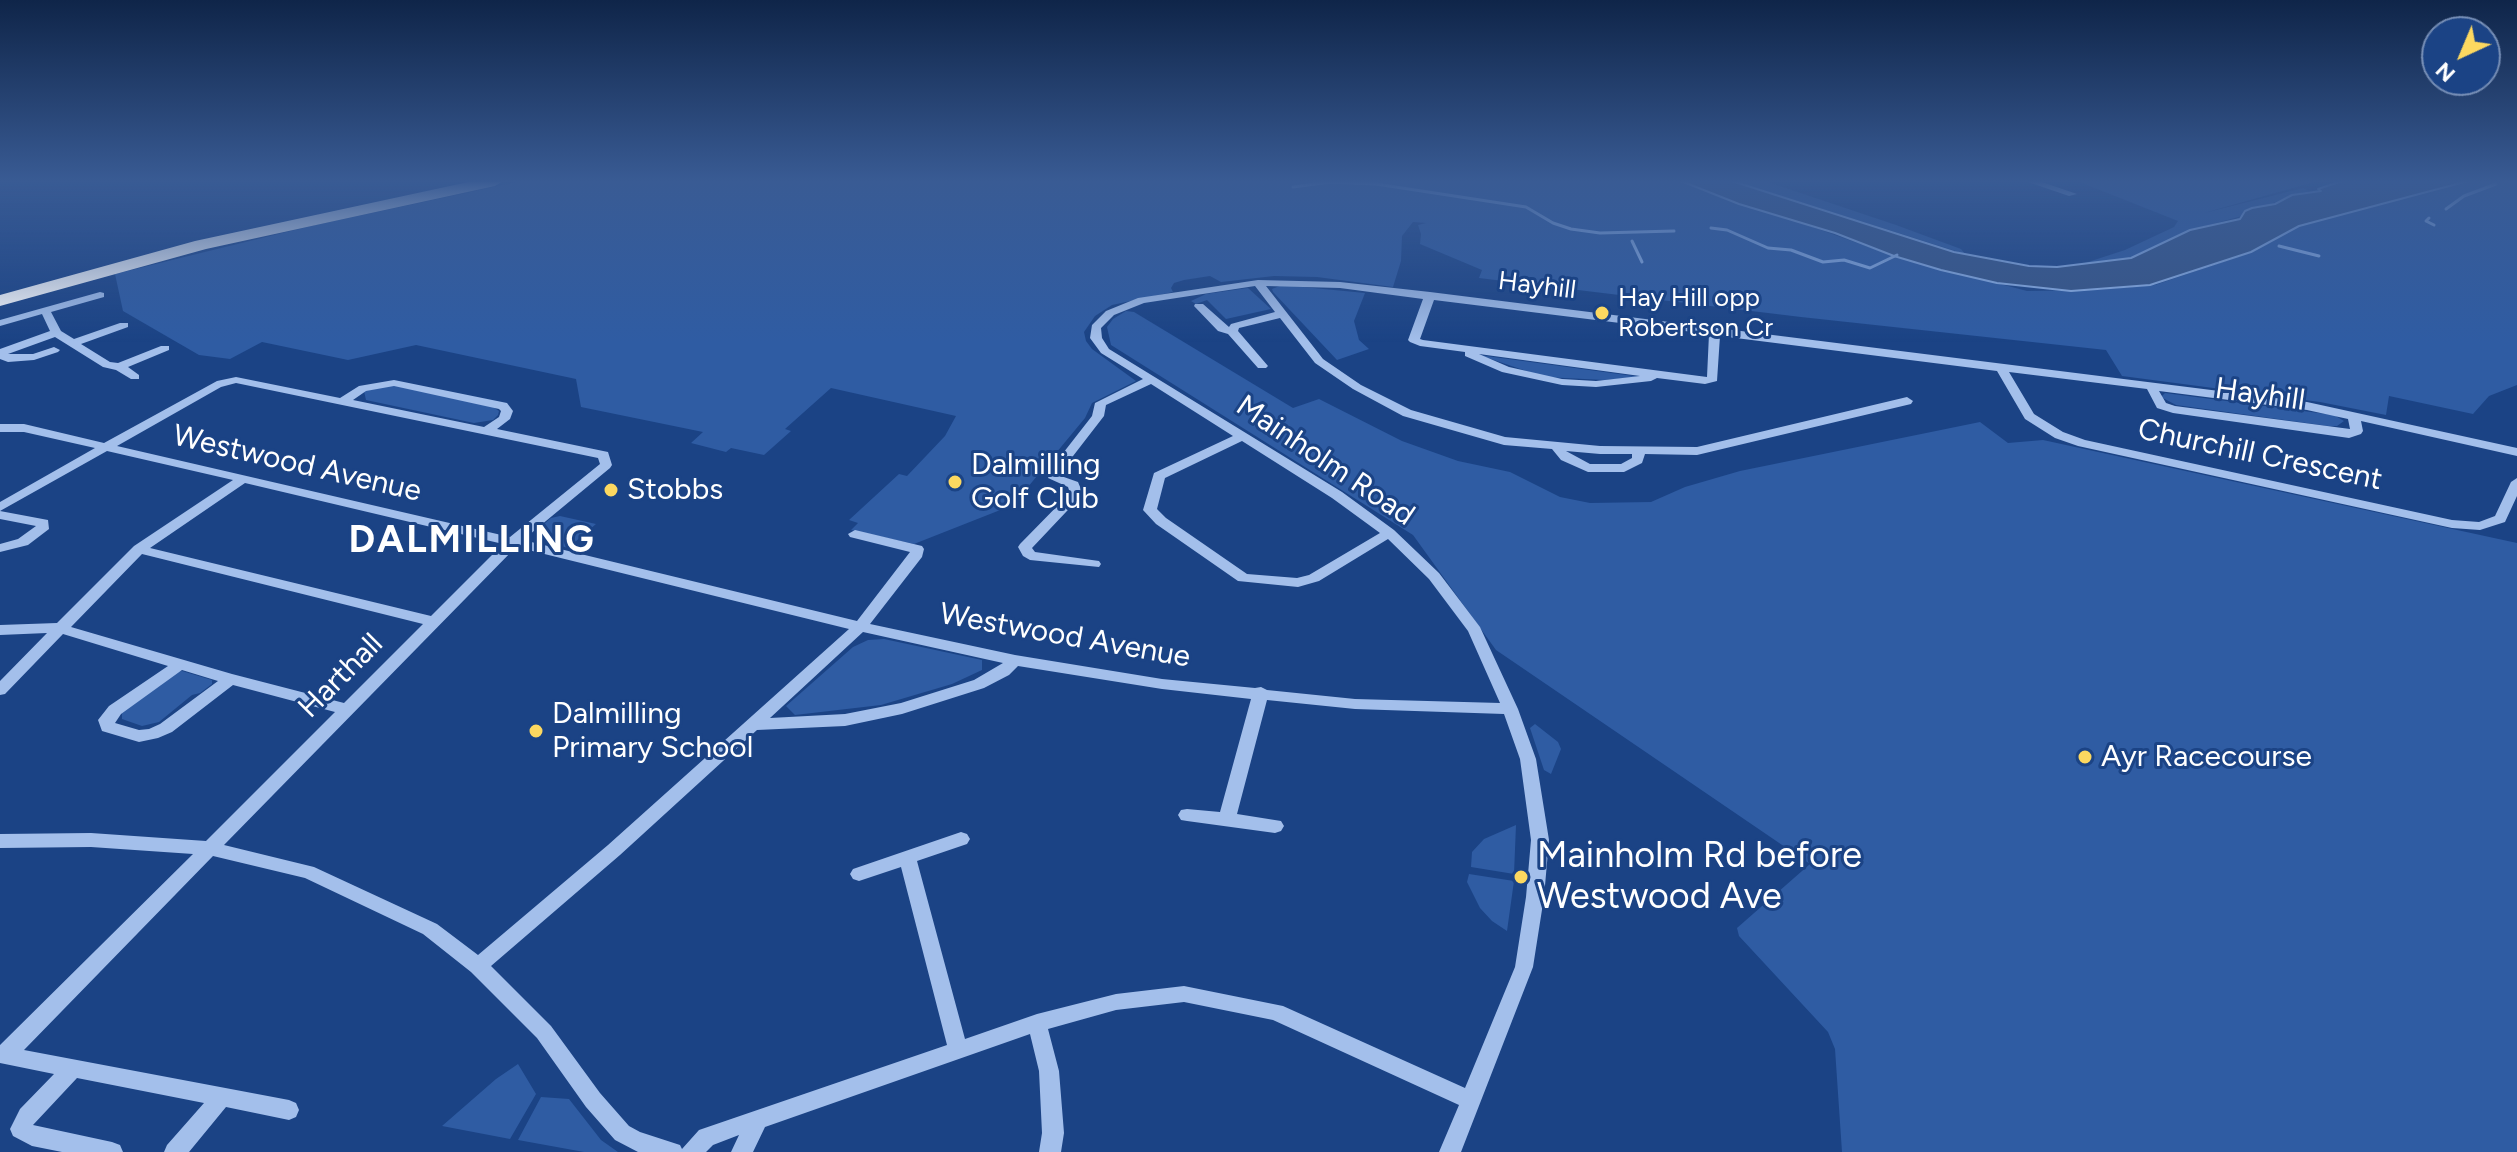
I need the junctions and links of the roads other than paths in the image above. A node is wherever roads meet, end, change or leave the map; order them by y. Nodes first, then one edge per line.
1 (248, 235) edge
2 (1258, 283) junction
3 (100, 295) dead end
4 (1430, 295) junction
5 (0, 301) edge
6 (1199, 306) dead end
7 (45, 310) junction
8 (1110, 313) joint
9 (1282, 314) junction
10 (0, 323) edge
11 (124, 325) dead end
12 (1715, 330) junction
13 (1232, 331) junction
14 (56, 333) junction
15 (74, 343) junction
16 (165, 348) dead end
17 (1462, 349) junction
18 (54, 350) dead end
19 (0, 353) edge
20 (1262, 366) dead end
21 (119, 367) junction
22 (2001, 368) junction
23 (1663, 375) junction
24 (135, 377) dead end
25 (1151, 380) junction
26 (2151, 386) junction
27 (1907, 401) dead end
28 (342, 402) junction
29 (2353, 415) junction
30 (0, 428) edge
31 (486, 431) junction
32 (1241, 437) junction
33 (104, 449) junction
34 (2517, 452) edge
35 (242, 480) junction
36 (2517, 482) edge
37 (0, 507) edge
38 (0, 515) edge
39 (1389, 533) junction
40 (855, 534) dead end
41 (513, 542) junction
42 (0, 548) edge
43 (139, 549) junction
44 (1094, 564) dead end
45 (435, 622) junction
46 (860, 627) junction
47 (59, 628) junction
48 (0, 630) edge
49 (1015, 660) junction
50 (179, 665) junction
51 (230, 679) junction
52 (0, 690) edge
53 (1261, 692) junction
54 (346, 709) junction
55 (1510, 709) junction
56 (755, 724) junction
57 (1187, 815) dead end
58 (1227, 819) junction
59 (1275, 826) dead end
60 (961, 839) dead end
61 (0, 841) edge
62 (207, 848) junction
63 (908, 859) junction
64 (859, 874) dead end
65 (478, 966) junction
66 (1037, 1023) junction
67 (958, 1050) junction
68 (2, 1054) edge
69 (73, 1068) junction
70 (222, 1097) junction
71 (1472, 1101) junction
72 (289, 1110) dead end
73 (757, 1120) junction
74 (112, 1152) edge
75 (175, 1152) edge
76 (672, 1152) edge
77 (691, 1152) edge
78 (742, 1152) edge
79 (1050, 1152) edge
80 (1450, 1152) edge

1 - 5 highway
2 - 4 street, Hayhill
2 - 8 street, Hayhill
2 - 9 street
3 - 7 street
4 - 12 street, Hayhill
4 - 17 street
6 - 13 street
7 - 10 street
7 - 14 street
8 - 25 street, Mainholm Road
9 - 13 street
9 - 27 street
11 - 15 street
12 - 22 street, Hayhill
12 - 23 street
13 - 20 street
14 - 15 street
14 - 19 street
15 - 21 street
16 - 21 street
17 - 23 street
17 - 23 street
18 - 19 street
21 - 24 street
22 - 26 street, Hayhill
22 - 36 street, Churchill Crescent
25 - 32 street, Mainholm Road
25 - 44 street
26 - 29 street, Hayhill
26 - 29 street, Hayhill
28 - 31 street
28 - 31 street
28 - 33 street
29 - 34 street, Hayhill
30 - 33 street, Westwood Avenue
31 - 41 street, Harthall
32 - 39 street, Mainholm Road
32 - 39 street
33 - 35 street, Westwood Avenue
33 - 37 street
35 - 41 street, Westwood Avenue
35 - 43 street
38 - 42 street
39 - 55 street, Mainholm Road
40 - 46 street
41 - 45 street, Harthall
41 - 46 street, Westwood Avenue
43 - 45 street
43 - 47 street
45 - 54 street, Harthall
46 - 49 street, Westwood Avenue
46 - 56 street
47 - 48 street
47 - 50 street
47 - 52 street
49 - 53 street, Westwood Avenue
49 - 56 street
50 - 51 street
50 - 51 street
51 - 54 street
53 - 55 street, Westwood Avenue
53 - 58 street
54 - 62 street, Harthall
55 - 71 street, Mainholm Road
56 - 65 street
57 - 58 street
58 - 59 street
60 - 63 street
61 - 62 street
62 - 65 street
62 - 68 street, Harthall
63 - 64 street
63 - 67 street
65 - 76 street
66 - 67 street
66 - 71 street
66 - 79 street
67 - 73 street
68 - 69 street
69 - 70 street
69 - 74 street
70 - 72 street
70 - 75 street
71 - 80 street, Mainholm Road
73 - 77 street
73 - 78 street

